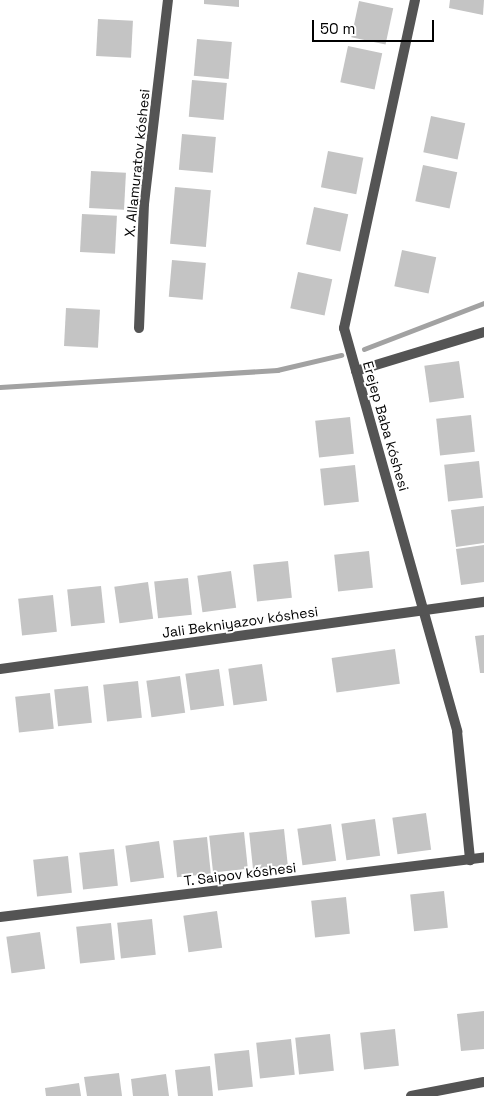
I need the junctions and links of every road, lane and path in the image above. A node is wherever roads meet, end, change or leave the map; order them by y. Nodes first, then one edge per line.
1 (168, 0) edge
2 (415, 0) edge
3 (139, 328) dead end
4 (484, 332) edge
5 (356, 372) junction
6 (484, 602) edge
7 (426, 610) junction
8 (0, 669) edge
9 (484, 858) edge
10 (470, 860) junction
11 (0, 917) edge
12 (484, 1082) edge
13 (411, 1096) edge

1 - 3 street, X. Allamuratov kóshesi
2 - 5 street, Erejep Baba kóshesi
4 - 5 street
5 - 7 street, Erejep Baba kóshesi
6 - 7 street, Jali Bekniyazov kóshesi
7 - 8 street, Jali Bekniyazov kóshesi
7 - 10 street, Erejep Baba kóshesi
9 - 10 street, T. Saipov kóshesi
10 - 11 street, T. Saipov kóshesi
12 - 13 street

